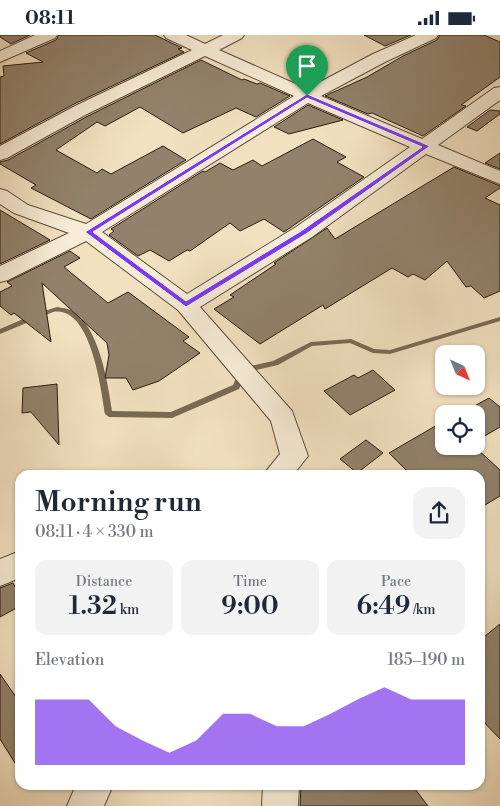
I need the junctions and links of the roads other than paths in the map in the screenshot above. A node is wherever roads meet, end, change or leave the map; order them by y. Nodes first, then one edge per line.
1 (49, 35) edge
2 (172, 35) edge
3 (236, 35) edge
4 (430, 35) edge
5 (204, 51) junction
6 (0, 57) edge
7 (500, 92) edge
8 (307, 96) junction
9 (427, 146) junction
10 (0, 154) edge
11 (500, 178) edge
12 (0, 195) edge
13 (88, 232) junction
14 (0, 275) edge
15 (186, 305) junction
16 (281, 470) edge
17 (15, 566) edge
18 (0, 573) edge
19 (93, 790) edge
20 (281, 790) edge
21 (85, 806) edge
22 (280, 806) edge

1 - 6 street
2 - 5 street
3 - 5 street
4 - 8 street
5 - 8 street
5 - 10 street
7 - 9 street
8 - 9 street
8 - 13 street
9 - 11 street
9 - 15 street
12 - 13 street
13 - 14 street
13 - 15 street
15 - 16 street
17 - 18 street
19 - 21 street
20 - 22 street

